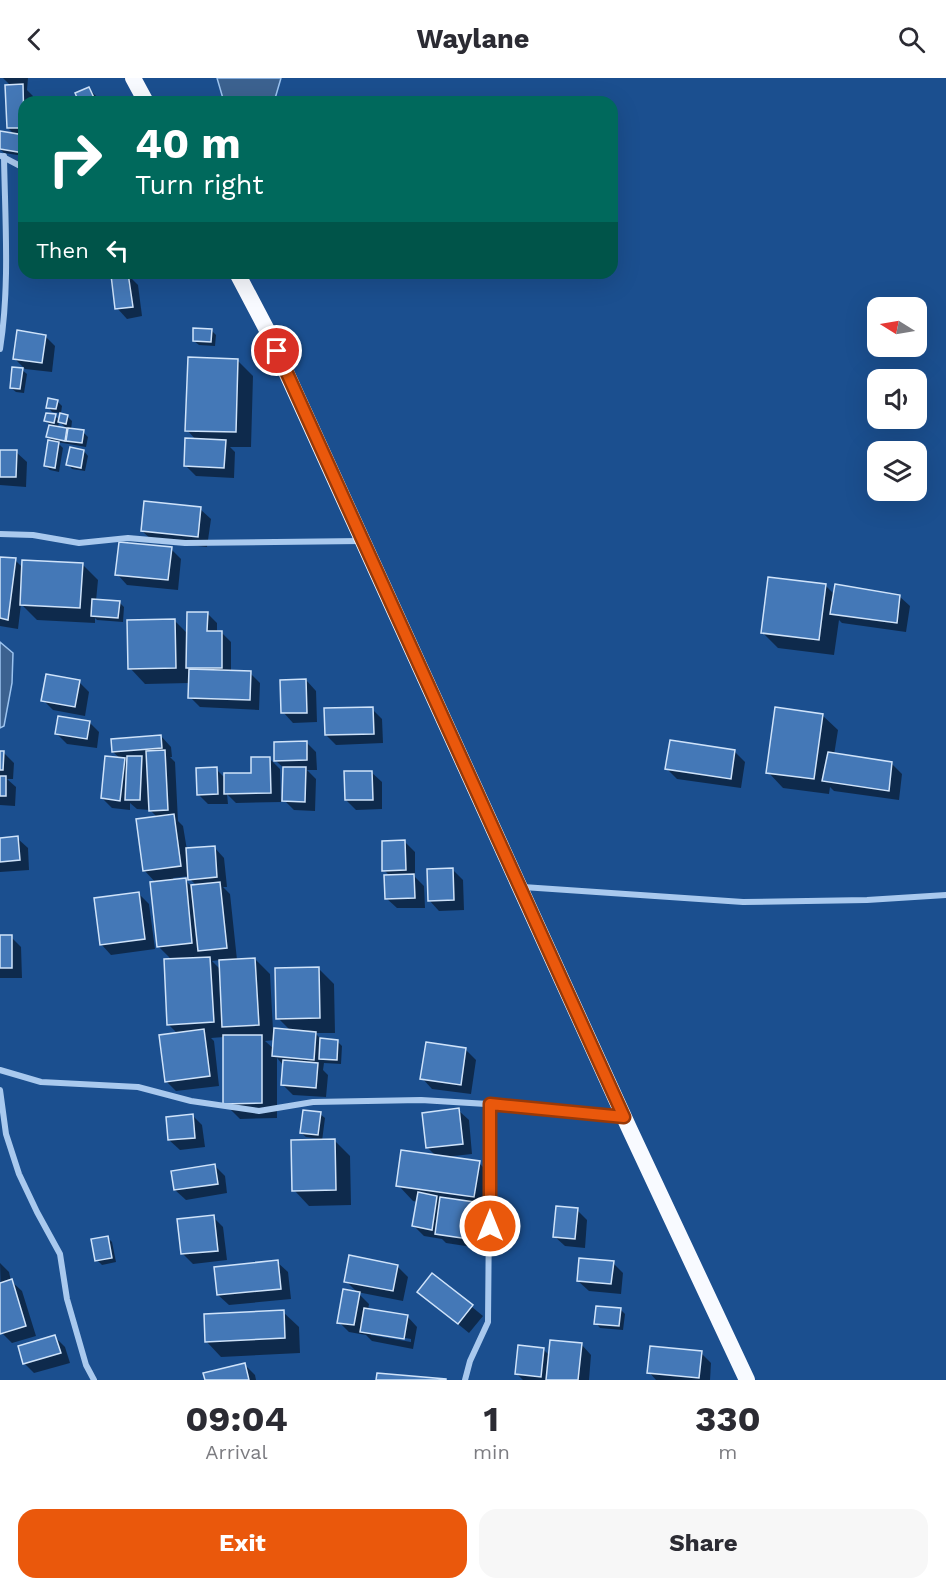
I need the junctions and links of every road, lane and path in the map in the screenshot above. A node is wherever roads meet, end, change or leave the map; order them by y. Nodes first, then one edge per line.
1 (133, 78) edge
2 (143, 96) edge
3 (2, 156) edge
4 (18, 165) edge
5 (240, 279) edge
6 (0, 349) edge
7 (0, 534) edge
8 (363, 541) junction
9 (519, 886) junction
10 (946, 895) edge
11 (0, 1070) edge
12 (0, 1090) edge
13 (490, 1104) junction
14 (624, 1117) junction
15 (94, 1380) edge
16 (465, 1380) edge
17 (747, 1380) edge

1 - 2 highway
3 - 4 street
3 - 6 street
5 - 8 highway
7 - 8 street
8 - 9 highway
9 - 10 street
9 - 14 highway
11 - 13 street
12 - 15 street
13 - 14 street
13 - 16 street
14 - 17 highway

